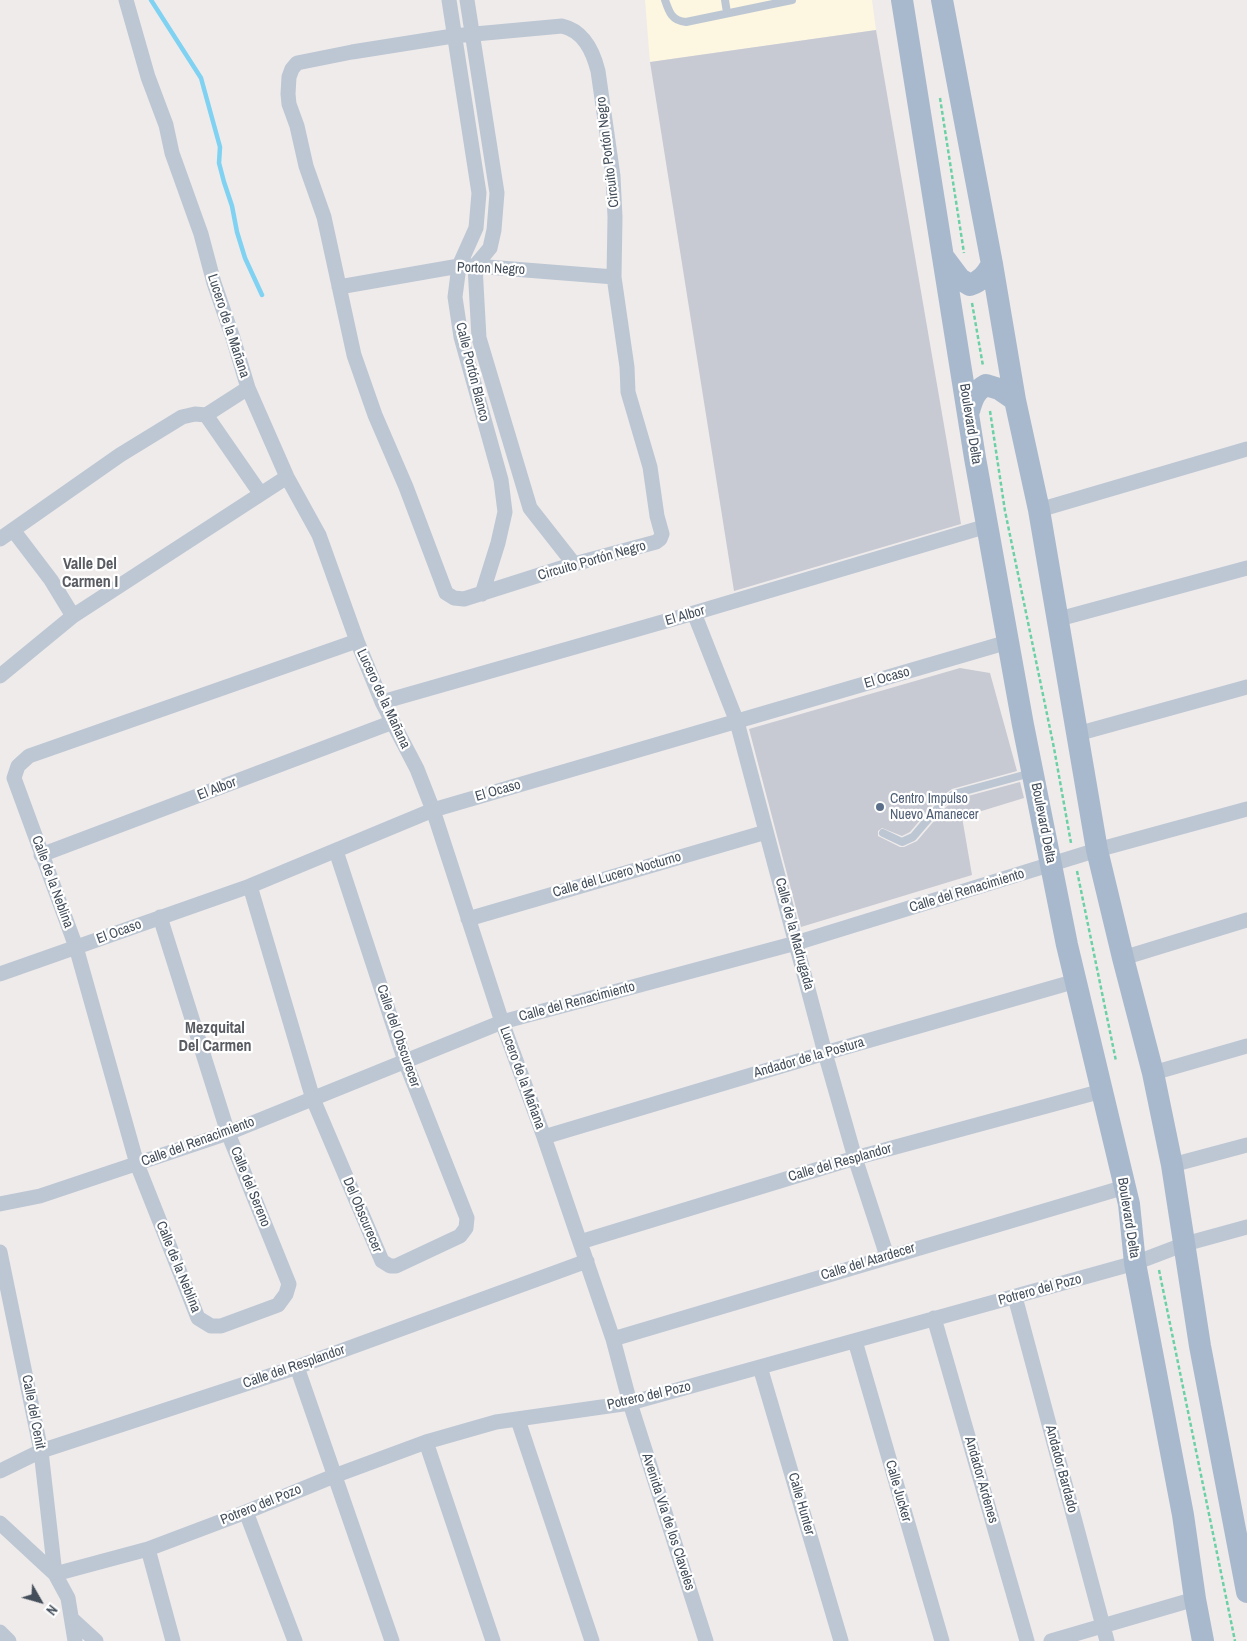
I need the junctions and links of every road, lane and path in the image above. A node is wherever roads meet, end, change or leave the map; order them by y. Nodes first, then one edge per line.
1 (126, 0) edge
2 (449, 0) edge
3 (467, 0) edge
4 (666, 0) edge
5 (725, 0) edge
6 (792, 0) edge
7 (902, 0) edge
8 (942, 0) edge
9 (727, 13) junction
10 (471, 33) junction
11 (453, 36) junction
12 (943, 256) junction
13 (992, 264) junction
14 (459, 266) junction
15 (475, 266) junction
16 (614, 277) junction
17 (339, 287) junction
18 (248, 388) junction
19 (1016, 400) junction
20 (968, 414) junction
21 (206, 415) junction
22 (1247, 449) edge
23 (287, 477) junction
24 (260, 493) junction
25 (530, 508) junction
26 (1039, 510) junction
27 (505, 512) junction
28 (986, 526) junction
29 (6, 534) edge
30 (574, 564) junction
31 (1247, 568) edge
32 (482, 594) junction
33 (694, 613) junction
34 (73, 616) junction
35 (1059, 619) junction
36 (357, 641) junction
37 (1008, 642) junction
38 (0, 676) edge
39 (1247, 687) edge
40 (382, 702) junction
41 (393, 722) junction
42 (737, 722) junction
43 (1077, 734) junction
44 (1033, 772) junction
45 (1247, 809) edge
46 (433, 810) junction
47 (766, 832) junction
48 (883, 833) dead end
49 (1097, 850) junction
50 (336, 851) junction
51 (41, 855) junction
52 (1051, 865) junction
53 (250, 886) junction
54 (160, 917) junction
55 (468, 919) junction
56 (1247, 920) edge
57 (796, 943) junction
58 (76, 948) junction
59 (1123, 958) junction
60 (0, 974) edge
61 (1076, 981) junction
62 (502, 1022) junction
63 (1247, 1046) edge
64 (825, 1053) junction
65 (405, 1061) junction
66 (1153, 1073) junction
67 (1102, 1091) junction
68 (313, 1098) junction
69 (228, 1133) junction
70 (544, 1137) junction
71 (1247, 1145) edge
72 (855, 1158) junction
73 (137, 1164) junction
74 (1172, 1166) junction
75 (1125, 1187) junction
76 (0, 1204) edge
77 (467, 1218) joint
78 (1247, 1227) edge
79 (580, 1242) junction
80 (1185, 1244) junction
81 (0, 1252) edge
82 (887, 1256) junction
83 (587, 1261) junction
84 (1135, 1263) junction
85 (1015, 1297) junction
86 (934, 1318) junction
87 (221, 1326) joint
88 (613, 1339) junction
89 (855, 1341) junction
90 (297, 1367) junction
91 (760, 1367) junction
92 (630, 1403) junction
93 (518, 1420) junction
94 (426, 1442) junction
95 (41, 1451) junction
96 (0, 1471) edge
97 (334, 1476) junction
98 (246, 1512) junction
99 (0, 1523) edge
100 (148, 1548) junction
101 (56, 1574) junction
102 (1247, 1589) edge
103 (1195, 1599) junction
104 (72, 1619) junction
105 (1102, 1626) junction
106 (0, 1632) edge
107 (9, 1641) edge
108 (74, 1641) edge
109 (96, 1641) edge
110 (172, 1641) edge
111 (295, 1641) edge
112 (392, 1641) edge
113 (493, 1641) edge
114 (592, 1641) edge
115 (706, 1641) edge
116 (841, 1641) edge
117 (942, 1641) edge
118 (1027, 1641) edge
119 (1051, 1641) edge
120 (1107, 1641) edge
121 (1203, 1641) edge

1 - 18 street, Lucero de la Mañana
2 - 11 street, Calle Portón Blanco
3 - 10 street
4 - 9 lane
5 - 9 lane
6 - 9 lane
7 - 12 main road, Boulevard Delta
8 - 13 main road
10 - 11 street, Circuito Portón Negro
10 - 15 street
10 - 16 street, Circuito Portón Negro
11 - 14 street, Calle Portón Blanco
11 - 17 street, Circuito Portón Negro
12 - 13 main road
12 - 20 main road, Boulevard Delta
13 - 19 main road
14 - 15 street, Porton Negro
14 - 17 street, Porton Negro
14 - 27 street, Calle Portón Blanco
15 - 16 street, Porton Negro
15 - 25 street, Calle Portón Blanco
16 - 30 street, Circuito Portón Negro
17 - 32 street, Circuito Portón Negro
18 - 21 street
18 - 23 street, Lucero de la Mañana
19 - 20 main road
19 - 26 main road
20 - 28 main road, Boulevard Delta
21 - 24 street
21 - 29 street
22 - 26 street
23 - 24 street
23 - 36 street, Lucero de la Mañana
24 - 34 street
25 - 27 street
25 - 30 street, Calle Portón Blanco
26 - 35 main road
27 - 32 street, Calle Portón Blanco
28 - 33 street, El Albor
28 - 37 main road, Boulevard Delta
29 - 34 street
30 - 32 street, Circuito Portón Negro
31 - 35 street
33 - 40 street, El Albor
33 - 42 street, Calle de la Madrugada
34 - 38 street
35 - 43 main road
36 - 40 street, Lucero de la Mañana
36 - 51 street, Calle de la Neblina
37 - 42 street, El Ocaso
37 - 44 main road, Boulevard Delta
39 - 43 street
40 - 41 street, Lucero de la Mañana
41 - 46 street, Lucero de la Mañana
41 - 51 street, El Albor
42 - 46 street, El Ocaso
42 - 47 street, Calle de la Madrugada
43 - 49 main road
44 - 48 lane
44 - 52 main road, Boulevard Delta
45 - 49 street, Calle del Renacimiento
46 - 50 street, El Ocaso
46 - 55 street, Lucero de la Mañana
47 - 55 street, Calle del Lucero Nocturno
47 - 57 street, Calle de la Madrugada
49 - 52 street, Calle del Renacimiento
49 - 59 main road
50 - 53 street, El Ocaso
50 - 65 street, Calle del Obscurecer
51 - 58 street, Calle de la Neblina
52 - 57 street, Calle del Renacimiento
52 - 61 main road, Boulevard Delta
53 - 54 street, El Ocaso
53 - 68 street, Del Obscurecer
54 - 58 street, El Ocaso
54 - 69 street, Calle del Sereno
55 - 62 street, Lucero de la Mañana
56 - 59 street
57 - 62 street, Calle del Renacimiento
57 - 64 street, Calle de la Madrugada
58 - 60 street, El Ocaso
58 - 73 street, Calle de la Neblina
59 - 66 main road
61 - 64 street, Andador de la Postura
61 - 67 main road, Boulevard Delta
62 - 65 street, Calle del Renacimiento
62 - 70 street, Lucero de la Mañana
63 - 66 street
64 - 70 street, Andador de la Postura
64 - 72 street, Calle de la Madrugada
65 - 68 street, Calle del Renacimiento
65 - 77 street, Calle del Obscurecer
66 - 74 main road
67 - 72 street, Calle del Resplandor
67 - 75 main road, Boulevard Delta
68 - 69 street, Calle del Renacimiento
68 - 77 street, Del Obscurecer
69 - 73 street, Calle del Renacimiento
69 - 87 street, Calle del Sereno
70 - 79 street, Lucero de la Mañana
71 - 74 street
72 - 79 street, Calle del Resplandor
72 - 82 street, Calle de la Madrugada
73 - 76 street, Calle del Renacimiento
73 - 87 street, Calle de la Neblina
74 - 80 main road
75 - 82 street, Calle del Atardecer
75 - 84 main road, Boulevard Delta
78 - 80 street, Potrero del Pozo
79 - 83 street, Lucero de la Mañana
80 - 84 street, Potrero del Pozo
80 - 102 main road
81 - 95 street, Calle del Cenit
82 - 88 street, Calle del Atardecer
83 - 88 street, Lucero de la Mañana
83 - 90 street, Calle del Resplandor
84 - 85 street, Potrero del Pozo
84 - 103 main road, Boulevard Delta
85 - 86 street, Potrero del Pozo
85 - 105 street, Andador Bardado
86 - 89 street, Potrero del Pozo
86 - 118 street, Andador Ardenes
88 - 92 street, Lucero de la Mañana
89 - 91 street, Potrero del Pozo
89 - 117 street, Calle Jucker
90 - 95 street, Calle del Resplandor
90 - 97 street
91 - 92 street, Potrero del Pozo
91 - 116 street, Calle Hunter
92 - 93 street, Potrero del Pozo
92 - 115 street, Avenida Vía de los Claveles
93 - 94 street, Potrero del Pozo
93 - 114 street
94 - 97 street, Potrero del Pozo
94 - 113 street
95 - 96 street, Calle del Resplandor
95 - 101 street, Calle del Cenit
97 - 98 street, Potrero del Pozo
97 - 112 street
98 - 100 street, Potrero del Pozo
98 - 111 street
99 - 101 street
100 - 101 street, Potrero del Pozo
100 - 110 street
101 - 104 street
103 - 105 street
103 - 121 main road, Boulevard Delta
104 - 108 street
104 - 109 street
105 - 119 street
105 - 120 street, Andador Bardado
106 - 107 street

